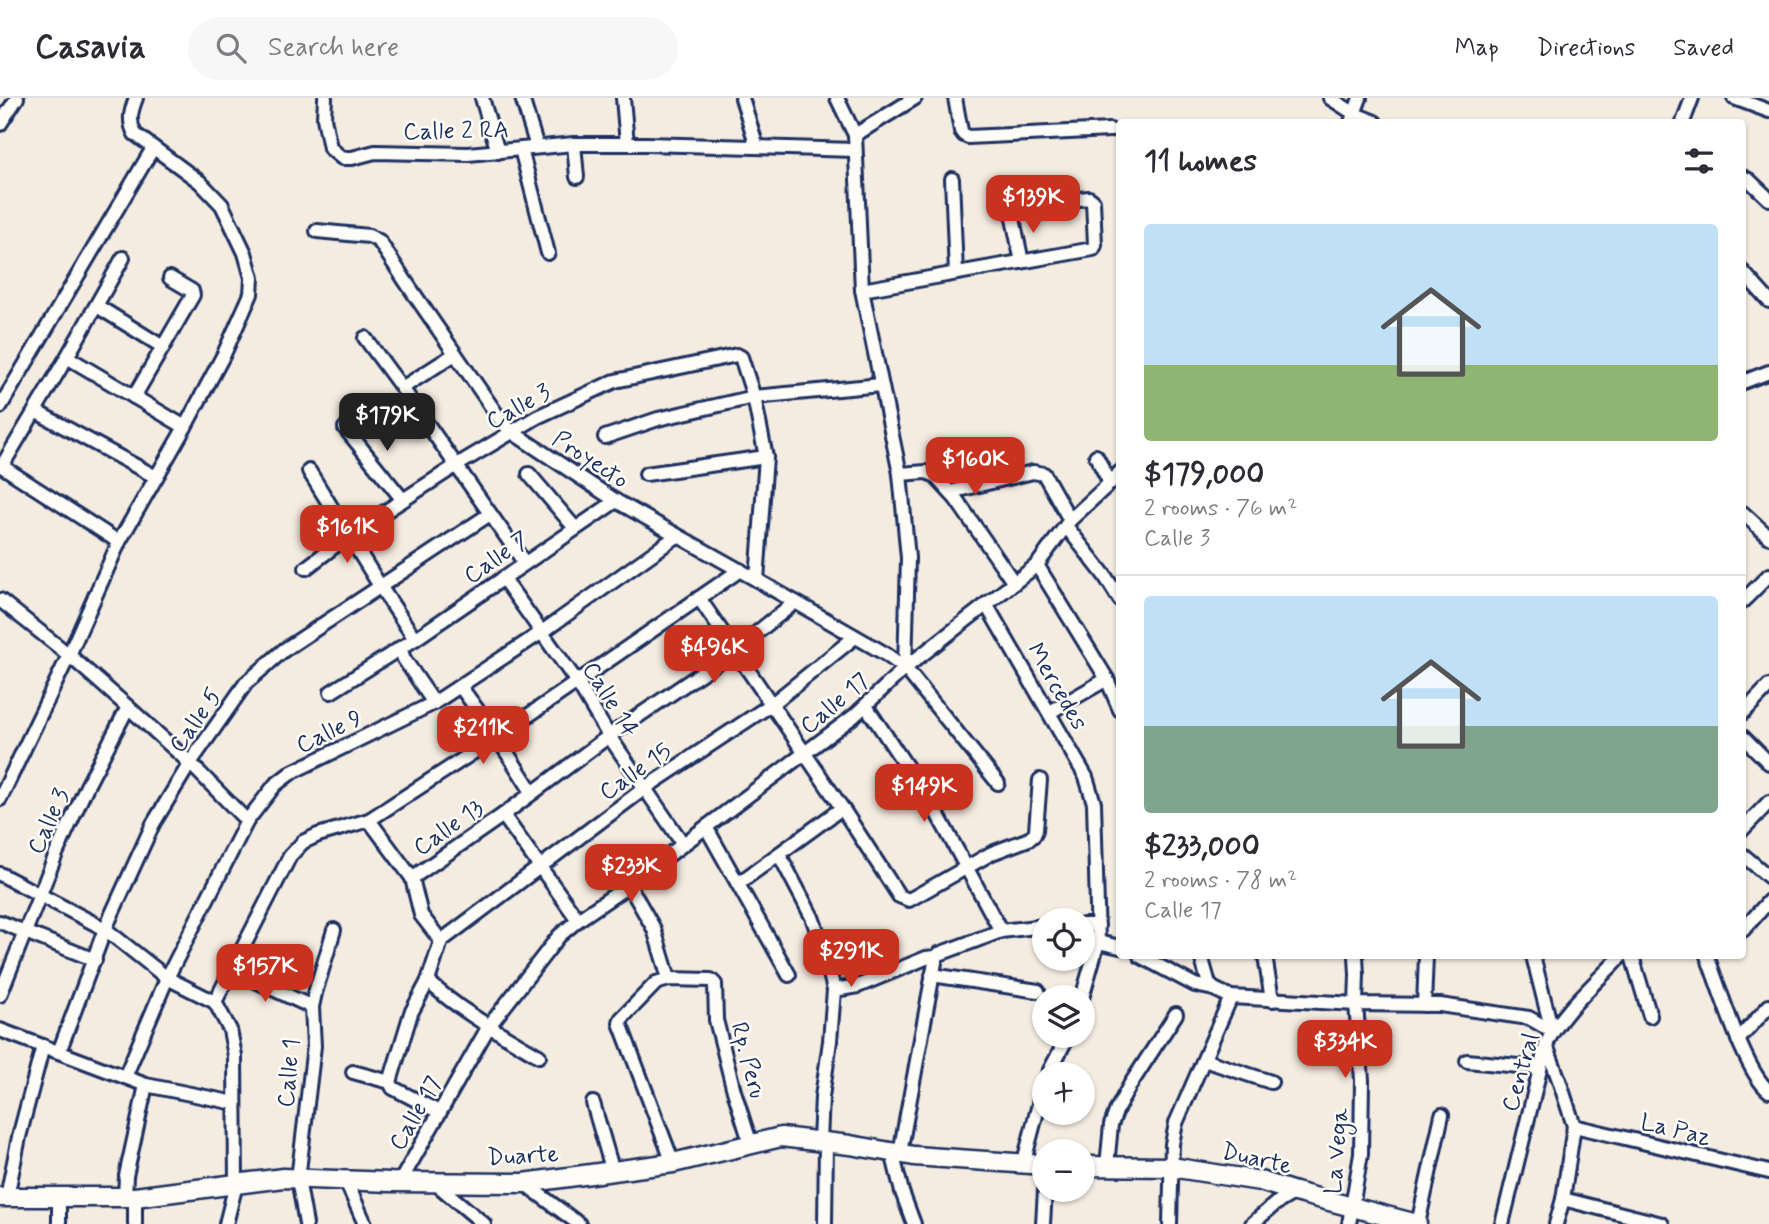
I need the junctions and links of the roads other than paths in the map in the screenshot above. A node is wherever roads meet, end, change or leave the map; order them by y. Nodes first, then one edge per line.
1 (17, 98) edge
2 (135, 98) edge
3 (325, 98) edge
4 (482, 98) edge
5 (522, 98) edge
6 (623, 98) edge
7 (742, 98) edge
8 (837, 98) edge
9 (915, 98) edge
10 (955, 98) edge
11 (1330, 98) edge
12 (1360, 98) edge
13 (1692, 98) edge
14 (1734, 98) edge
15 (1769, 111) edge
16 (1353, 118) edge
17 (1684, 119) edge
18 (0, 124) edge
19 (1111, 130) dead end
20 (855, 135) junction
21 (574, 144) junction
22 (627, 144) junction
23 (537, 147) junction
24 (757, 147) junction
25 (153, 148) junction
26 (521, 149) junction
27 (855, 150) junction
28 (498, 152) junction
29 (577, 177) dead end
30 (1746, 178) edge
31 (952, 179) dead end
32 (1769, 198) edge
33 (317, 231) dead end
34 (548, 253) dead end
35 (123, 258) dead end
36 (1022, 262) junction
37 (956, 274) junction
38 (1746, 275) edge
39 (170, 278) dead end
40 (862, 290) junction
41 (1769, 301) edge
42 (96, 306) junction
43 (365, 338) dead end
44 (163, 347) junction
45 (455, 354) junction
46 (67, 357) junction
47 (1769, 372) edge
48 (1746, 381) edge
49 (881, 385) junction
50 (402, 388) junction
51 (134, 397) junction
52 (754, 397) junction
53 (0, 407) edge
54 (35, 411) junction
55 (185, 427) junction
56 (345, 428) dead end
57 (512, 432) junction
58 (605, 437) dead end
59 (1096, 456) dead end
60 (766, 457) junction
61 (457, 465) junction
62 (1, 466) edge
63 (309, 471) dead end
64 (529, 474) dead end
65 (646, 474) dead end
66 (901, 474) junction
67 (1116, 476) edge
68 (156, 477) junction
69 (1110, 483) junction
70 (950, 492) junction
71 (403, 500) junction
72 (616, 500) junction
73 (490, 514) junction
74 (1746, 516) edge
75 (1068, 523) junction
76 (575, 528) junction
77 (349, 535) junction
78 (677, 536) junction
79 (1769, 537) edge
80 (119, 542) junction
81 (524, 562) junction
82 (1038, 565) junction
83 (306, 568) dead end
84 (740, 570) junction
85 (1769, 575) edge
86 (503, 578) junction
87 (757, 580) junction
88 (1014, 583) junction
89 (380, 586) junction
90 (1116, 594) edge
91 (699, 598) junction
92 (1746, 598) edge
93 (795, 602) junction
94 (1, 604) edge
95 (986, 604) junction
96 (542, 632) junction
97 (855, 637) junction
98 (415, 639) junction
99 (400, 648) junction
100 (734, 651) junction
101 (69, 656) junction
102 (905, 668) junction
103 (1107, 679) junction
104 (577, 682) junction
105 (460, 686) junction
106 (1769, 686) edge
107 (331, 692) dead end
108 (1116, 700) edge
109 (434, 703) junction
110 (772, 704) junction
111 (866, 706) junction
112 (128, 707) junction
113 (1746, 710) edge
114 (1050, 712) junction
115 (609, 736) junction
116 (497, 737) junction
117 (1746, 740) edge
118 (806, 754) junction
119 (190, 763) junction
120 (1769, 763) edge
121 (1040, 780) dead end
122 (998, 783) dead end
123 (645, 788) junction
124 (532, 792) junction
125 (0, 799) edge
126 (1769, 802) edge
127 (842, 808) junction
128 (503, 815) junction
129 (369, 820) junction
130 (247, 821) junction
131 (1746, 826) edge
132 (706, 827) junction
133 (682, 844) junction
134 (779, 854) junction
135 (1746, 858) edge
136 (540, 866) junction
137 (968, 868) junction
138 (0, 874) edge
139 (1769, 877) edge
140 (412, 878) junction
141 (739, 883) junction
142 (629, 885) junction
143 (39, 894) junction
144 (1769, 901) edge
145 (578, 920) junction
146 (0, 922) edge
147 (1098, 925) joint
148 (1746, 926) edge
149 (1032, 927) edge
150 (105, 929) junction
151 (334, 930) dead end
152 (1001, 931) junction
153 (24, 933) junction
154 (441, 941) junction
155 (1098, 942) junction
156 (1116, 946) edge
157 (936, 957) junction
158 (1146, 959) edge
159 (1202, 959) edge
160 (1265, 959) edge
161 (1356, 959) edge
162 (1426, 959) edge
163 (1534, 959) edge
164 (1618, 959) edge
165 (1633, 959) edge
166 (1712, 959) edge
167 (95, 960) junction
168 (232, 970) junction
169 (789, 975) dead end
170 (932, 975) junction
171 (167, 978) junction
172 (669, 979) junction
173 (428, 981) junction
174 (1086, 985) edge
175 (1214, 989) junction
176 (834, 990) junction
177 (1032, 990) edge
178 (0, 995) edge
179 (1231, 997) junction
180 (1272, 1000) junction
181 (215, 1002) junction
182 (1356, 1004) junction
183 (1424, 1005) junction
184 (1769, 1006) edge
185 (312, 1007) junction
186 (1176, 1014) dead end
187 (1650, 1016) dead end
188 (489, 1027) junction
189 (0, 1030) edge
190 (1552, 1031) junction
191 (1738, 1040) junction
192 (1546, 1045) junction
193 (43, 1046) junction
194 (59, 1052) junction
195 (539, 1056) dead end
196 (1204, 1060) junction
197 (1467, 1061) dead end
198 (1540, 1068) junction
199 (353, 1072) dead end
200 (125, 1077) junction
201 (390, 1082) junction
202 (1271, 1082) dead end
203 (146, 1085) junction
204 (1769, 1091) edge
205 (235, 1103) junction
206 (593, 1103) dead end
207 (439, 1112) junction
208 (1442, 1115) dead end
209 (1033, 1125) edge
210 (1574, 1126) junction
211 (823, 1142) junction
212 (751, 1145) junction
213 (896, 1153) junction
214 (673, 1163) junction
215 (1023, 1165) junction
216 (1032, 1165) edge
217 (1095, 1166) edge
218 (1107, 1166) junction
219 (1171, 1167) junction
220 (613, 1172) junction
221 (1769, 1172) edge
222 (298, 1179) junction
223 (346, 1181) junction
224 (400, 1182) junction
225 (434, 1182) junction
226 (524, 1183) junction
227 (236, 1184) junction
228 (1295, 1192) junction
229 (4, 1197) edge
230 (59, 1197) junction
231 (130, 1197) junction
232 (1563, 1199) junction
233 (1044, 1202) edge
234 (1351, 1215) edge
235 (59, 1224) edge
236 (135, 1224) edge
237 (226, 1224) edge
238 (306, 1224) edge
239 (365, 1224) edge
240 (484, 1224) edge
241 (579, 1224) edge
242 (825, 1224) edge
243 (914, 1224) edge
244 (1043, 1224) edge
245 (1170, 1224) edge
246 (1252, 1224) edge
247 (1418, 1224) edge
248 (1502, 1224) edge
249 (1556, 1224) edge
250 (1662, 1224) edge

1 - 18 street
2 - 25 street
3 - 28 street, Calle 2 RA
4 - 28 street
5 - 23 street
6 - 22 street
7 - 24 street
8 - 20 street
9 - 20 street
10 - 19 street
11 - 16 street
12 - 16 street
13 - 17 street
14 - 15 street
20 - 27 street
21 - 22 street, Calle 2 RA
21 - 23 street, Calle 2 RA
21 - 29 street
22 - 24 street, Calle 2 RA
23 - 26 street, Calle 2 RA
24 - 27 street, Calle 2 RA
25 - 53 street
25 - 55 street
26 - 28 street, Calle 2 RA
26 - 34 street
27 - 40 street
30 - 32 street
31 - 37 street
33 - 45 street, Proyecto
35 - 42 street
36 - 36 street
36 - 37 street
37 - 40 street
38 - 41 street
39 - 44 street
40 - 49 street
42 - 44 street
42 - 46 street
43 - 50 street
44 - 51 street
45 - 50 street
45 - 57 street, Proyecto
46 - 51 street
46 - 54 street
47 - 48 street
49 - 52 street
49 - 66 street
50 - 61 street
51 - 55 street
52 - 57 street, Calle 3
52 - 58 street
52 - 60 street
54 - 62 street
54 - 68 street
55 - 68 street
56 - 71 street
57 - 61 street, Calle 3
57 - 72 street, Proyecto
59 - 69 street
60 - 65 street
60 - 87 street
61 - 71 street, Calle 3
61 - 73 street
62 - 80 street
63 - 77 street
64 - 76 street
66 - 70 street
66 - 102 street
67 - 69 street, Calle 17
68 - 80 street
69 - 75 street, Calle 17
70 - 75 street
70 - 88 street
71 - 77 street, Calle 3
72 - 76 street, Calle 7
72 - 78 street, Proyecto
73 - 81 street
73 - 89 street, Calle 5
74 - 79 street
75 - 82 street, Calle 17
75 - 90 street
76 - 81 street, Calle 7
77 - 83 street, Calle 3
77 - 89 street
78 - 84 street, Proyecto
78 - 96 street, Calle 9
80 - 101 street
81 - 86 street, Calle 7
82 - 88 street, Calle 17
82 - 103 street
84 - 87 street, Proyecto
84 - 91 street
85 - 92 street
86 - 96 street, Calle 14
86 - 98 street, Calle 7
87 - 93 street, Proyecto
88 - 95 street, Calle 17
89 - 98 street
89 - 119 street, Calle 5
91 - 100 street
91 - 104 street
93 - 97 street, Proyecto
93 - 100 street, Calle 13
94 - 101 street
95 - 102 street, Calle 17
95 - 114 street, Mercedes
96 - 104 street, Calle 14
96 - 105 street, Calle 9
97 - 102 street, Proyecto
97 - 110 street, Calle 15
98 - 99 street, Calle 7
99 - 107 street, Calle 7
99 - 109 street
100 - 110 street
100 - 115 street, Calle 13
101 - 112 street
101 - 125 street
102 - 111 street, Calle 17
102 - 122 street, Proyecto
103 - 108 street
103 - 114 street
104 - 115 street, Calle 14
104 - 116 street
105 - 109 street, Calle 9
105 - 116 street
106 - 113 street
109 - 130 street, Calle 9
110 - 118 street
110 - 123 street, Calle 15
111 - 118 street, Calle 17
111 - 137 street
112 - 119 street
112 - 143 street, Calle 3
114 - 147 street, Mercedes
115 - 123 street, Calle 14
115 - 124 street, Calle 13
116 - 124 street
116 - 129 street
117 - 120 street
118 - 127 street
118 - 132 street, Calle 17
119 - 130 street
119 - 150 street, Calle 5
121 - 137 street
123 - 133 street, Calle 14
123 - 136 street, Calle 15
124 - 128 street, Calle 13
126 - 131 street
127 - 134 street
127 - 137 street
128 - 136 street
128 - 140 street, Calle 13
129 - 140 street
129 - 168 street
130 - 171 street, Calle 9
132 - 133 street, Calle 17
132 - 141 street
133 - 142 street, Calle 17
134 - 141 street
134 - 176 street
135 - 139 street
136 - 145 street
136 - 154 street, Calle 15
137 - 152 street
138 - 143 street
140 - 154 street
141 - 169 street
142 - 145 street, Calle 17
142 - 172 street
143 - 150 street
143 - 153 street, Calle 3
144 - 148 street
145 - 188 street, Calle 17
146 - 153 street
147 - 155 street, Mercedes
149 - 152 street
150 - 167 street, Calle 5
150 - 171 street
151 - 185 street, Calle 1
152 - 157 street
153 - 167 street
153 - 178 street, Calle 3
154 - 173 street
155 - 156 street
155 - 174 street, Mercedes
157 - 170 street
157 - 176 street
158 - 175 street
159 - 175 street
160 - 180 street
161 - 182 street, La Vega
162 - 183 street
163 - 190 street
164 - 190 street, Central
165 - 187 street
166 - 191 street
167 - 194 street, Calle 5
168 - 181 street
168 - 185 street
170 - 177 street
170 - 213 street
171 - 181 street
171 - 200 street, Calle 9
172 - 212 street, Rp. Peru
172 - 214 street
173 - 188 street
173 - 201 street
175 - 179 street
176 - 211 street
179 - 180 street
179 - 196 street
180 - 182 street
181 - 205 street
182 - 183 street
182 - 234 street, La Vega
183 - 190 street
184 - 191 street
185 - 222 street, Calle 1
186 - 218 street
188 - 195 street
188 - 207 street, Calle 17
189 - 193 street
190 - 192 street, Central
191 - 204 street
192 - 198 street, Central
192 - 210 street
193 - 194 street
193 - 229 street
194 - 200 street
196 - 202 street
196 - 219 street
197 - 198 street
198 - 248 street, Central
199 - 201 street
200 - 203 street
201 - 207 street
203 - 205 street
203 - 231 street
205 - 227 street
206 - 220 street
207 - 224 street, Calle 17
208 - 247 street
209 - 215 street
210 - 221 street, La Paz
210 - 232 street
211 - 212 street, Duarte
211 - 213 street, Duarte
211 - 242 street
212 - 214 street, Duarte
213 - 215 street, Duarte
213 - 243 street
214 - 220 street, Duarte
215 - 216 street, Duarte
217 - 218 street, Duarte
218 - 219 street, Duarte
219 - 228 street, Duarte
219 - 245 street
220 - 226 street, Duarte
222 - 223 street, Duarte
222 - 227 street, Duarte
222 - 238 street, Calle 1
223 - 224 street, Duarte
223 - 239 street
224 - 225 street, Duarte
225 - 226 street, Duarte
225 - 240 street
226 - 241 street
227 - 231 street, Duarte
227 - 237 street
228 - 234 street, Duarte
228 - 246 street
229 - 230 street, Duarte
230 - 231 street, Duarte
230 - 235 street
231 - 236 street
232 - 249 street
232 - 250 street
233 - 244 street
234 - 247 street, Duarte

